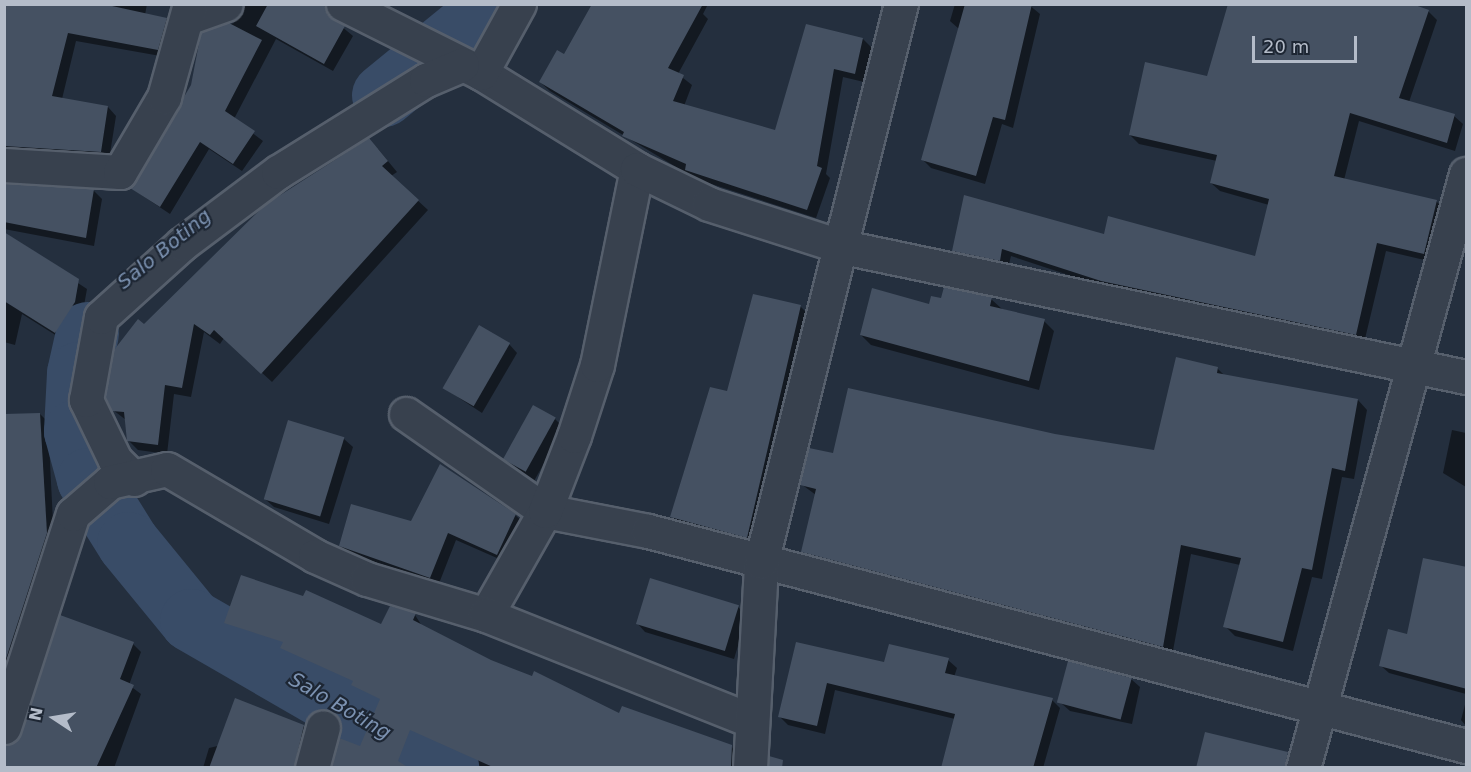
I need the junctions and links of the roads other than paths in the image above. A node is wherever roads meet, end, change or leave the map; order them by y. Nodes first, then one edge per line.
1 (226, 4) edge
2 (343, 4) edge
3 (519, 4) edge
4 (901, 4) edge
5 (188, 11) edge
6 (393, 23) edge
7 (464, 66) junction
8 (4, 165) edge
9 (638, 169) junction
10 (1467, 174) edge
11 (843, 247) junction
12 (1412, 366) junction
13 (1467, 377) edge
14 (406, 414) dead end
15 (122, 481) junction
16 (545, 511) junction
17 (761, 562) junction
18 (486, 615) junction
19 (1319, 710) junction
20 (750, 720) junction
21 (4, 727) edge
22 (323, 727) dead end
23 (1467, 746) edge
24 (312, 768) edge
25 (750, 768) edge
26 (1303, 768) edge

1 - 5 street
2 - 6 street
3 - 7 street
4 - 11 street
5 - 8 street
6 - 7 street
7 - 9 street
7 - 15 street
9 - 11 street
9 - 16 street
10 - 12 street
11 - 12 street
11 - 17 street
12 - 13 street
12 - 19 street
14 - 16 street
15 - 18 street
15 - 21 street
16 - 17 street
16 - 18 street
17 - 19 street
17 - 20 street
18 - 20 street
19 - 23 street
19 - 26 street
20 - 25 street
22 - 24 street

